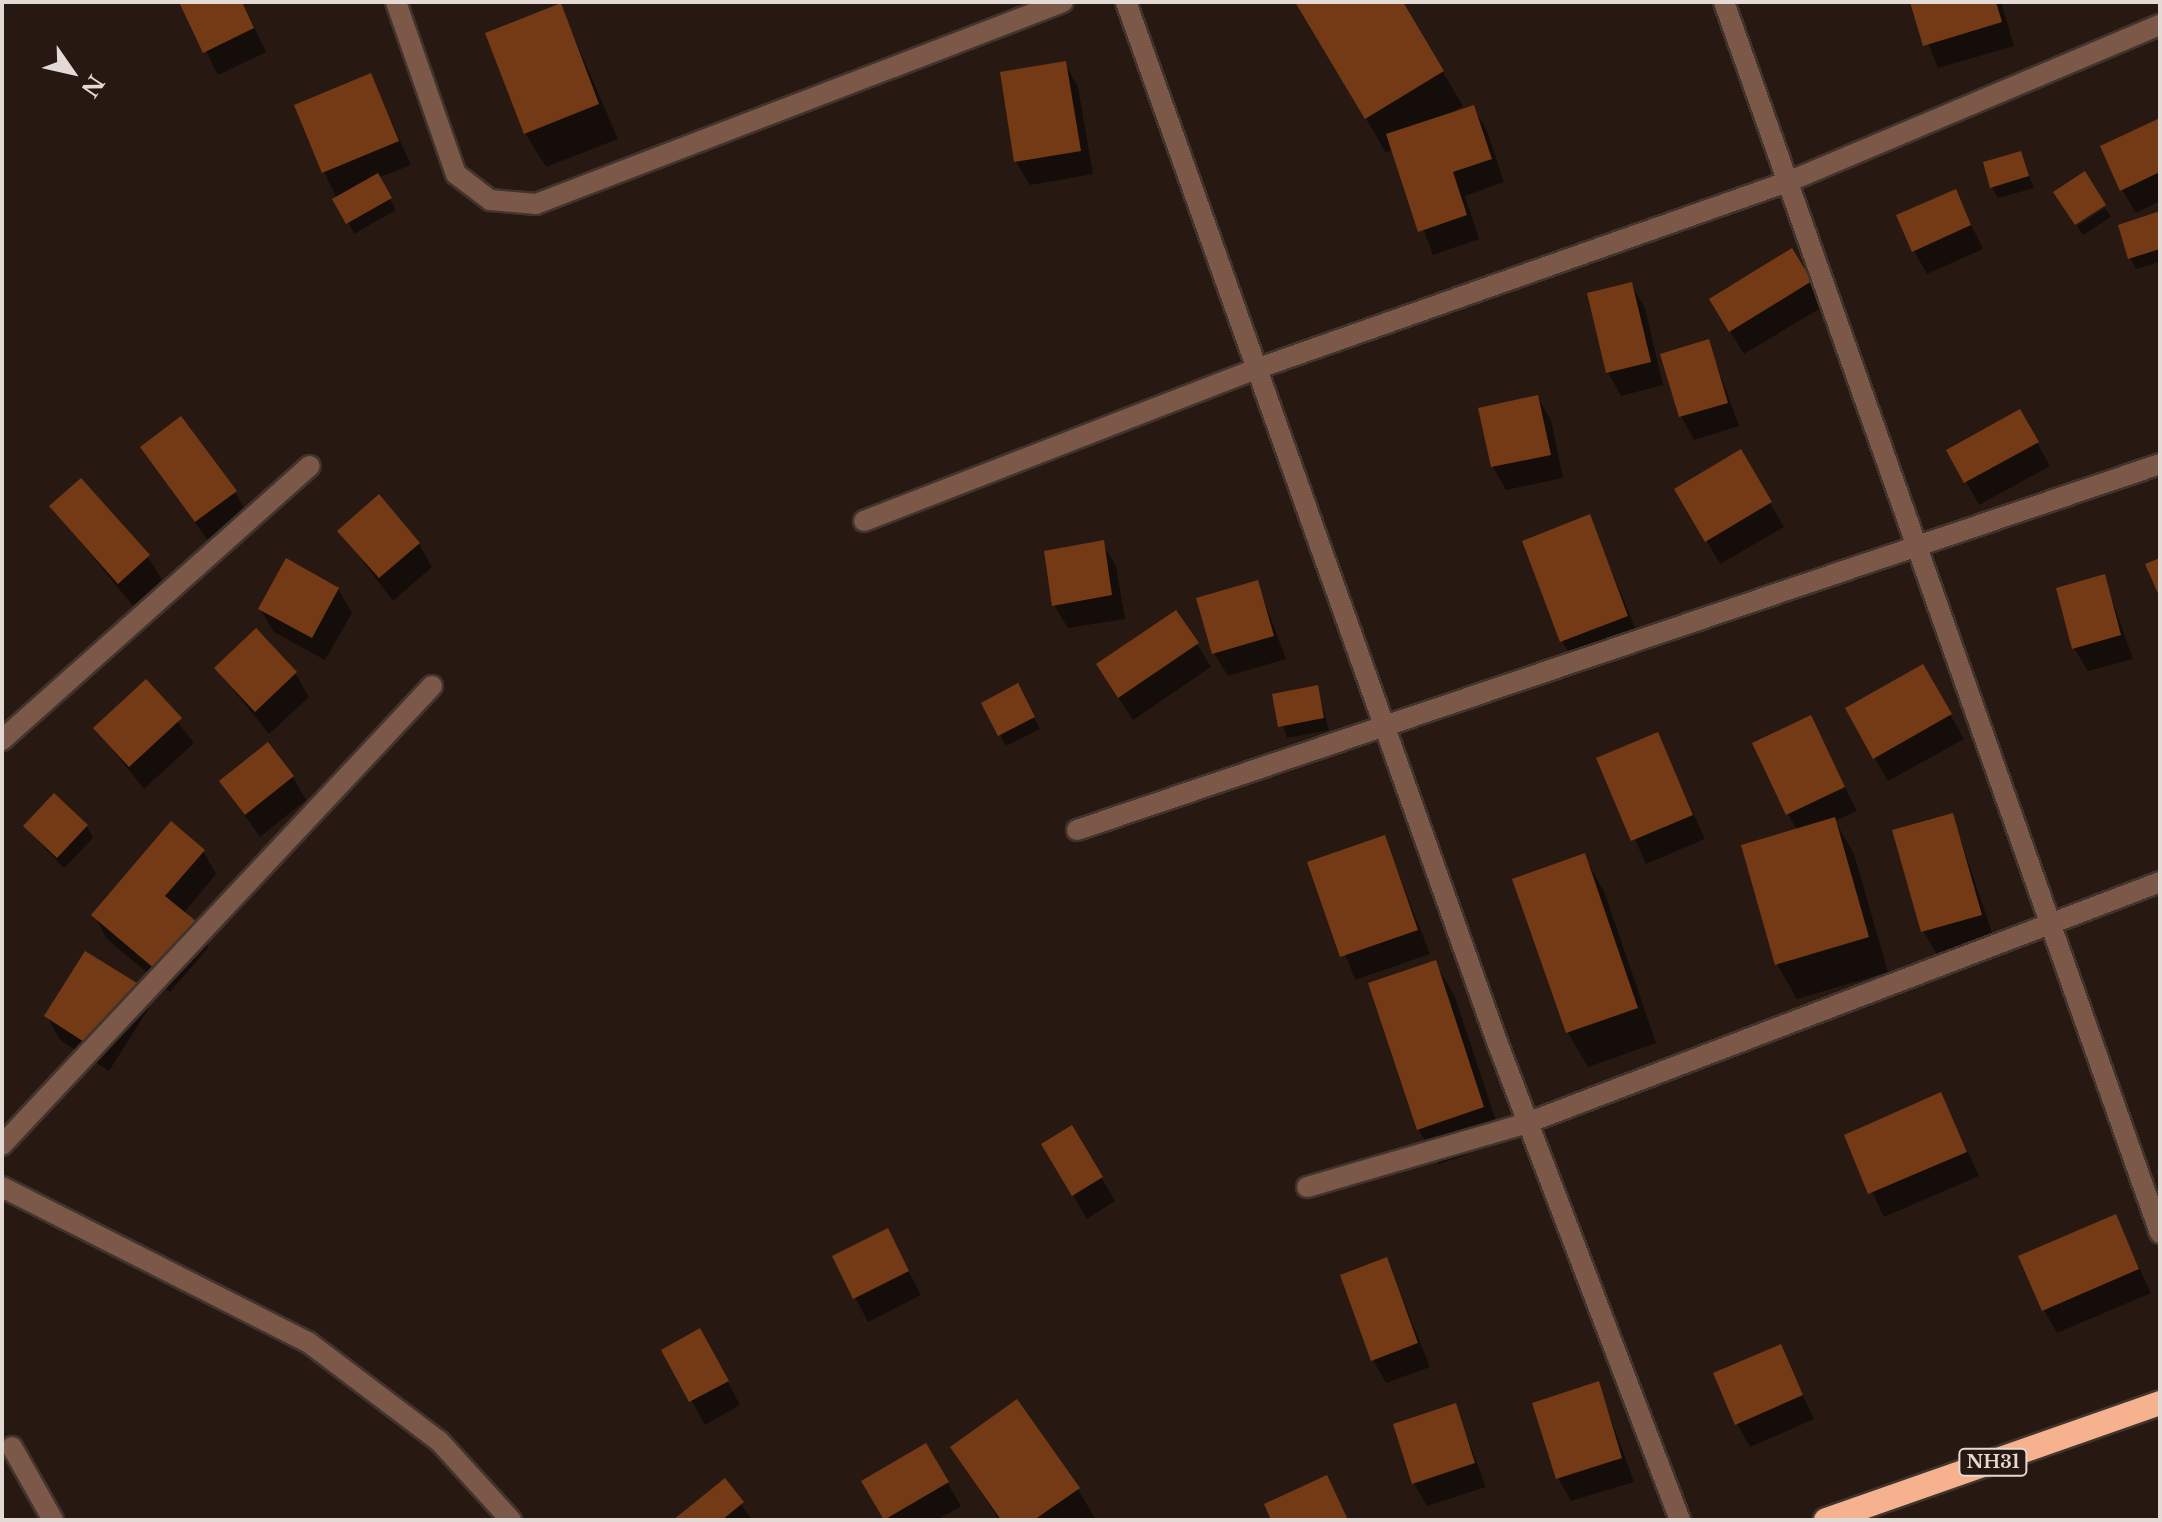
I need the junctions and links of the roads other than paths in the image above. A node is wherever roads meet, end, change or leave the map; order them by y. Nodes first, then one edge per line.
1 (396, 2) edge
2 (1063, 2) edge
3 (1126, 2) edge
4 (1724, 2) edge
5 (2160, 25) edge
6 (1790, 181) junction
7 (1256, 369) junction
8 (2160, 464) edge
9 (310, 466) dead end
10 (864, 521) dead end
11 (1920, 549) junction
12 (432, 686) dead end
13 (1383, 725) junction
14 (2, 740) edge
15 (1077, 830) dead end
16 (2160, 882) edge
17 (2050, 919) junction
18 (1527, 1123) junction
19 (2, 1145) edge
20 (2, 1187) edge
21 (1307, 1187) dead end
22 (2160, 1233) edge
23 (2160, 1403) edge
24 (12, 1447) dead end
25 (53, 1520) edge
26 (511, 1520) edge
27 (1680, 1520) edge
28 (1826, 1520) edge

1 - 2 street
3 - 7 street
4 - 6 street
5 - 6 street
6 - 7 street
6 - 11 street
7 - 10 street
7 - 13 street
8 - 11 street
9 - 14 street
11 - 13 street
11 - 17 street
12 - 19 street
13 - 15 street
13 - 18 street
16 - 17 street
17 - 18 street
17 - 22 street
18 - 21 street
18 - 27 street
20 - 26 street
23 - 28 highway, NH31
24 - 25 street

